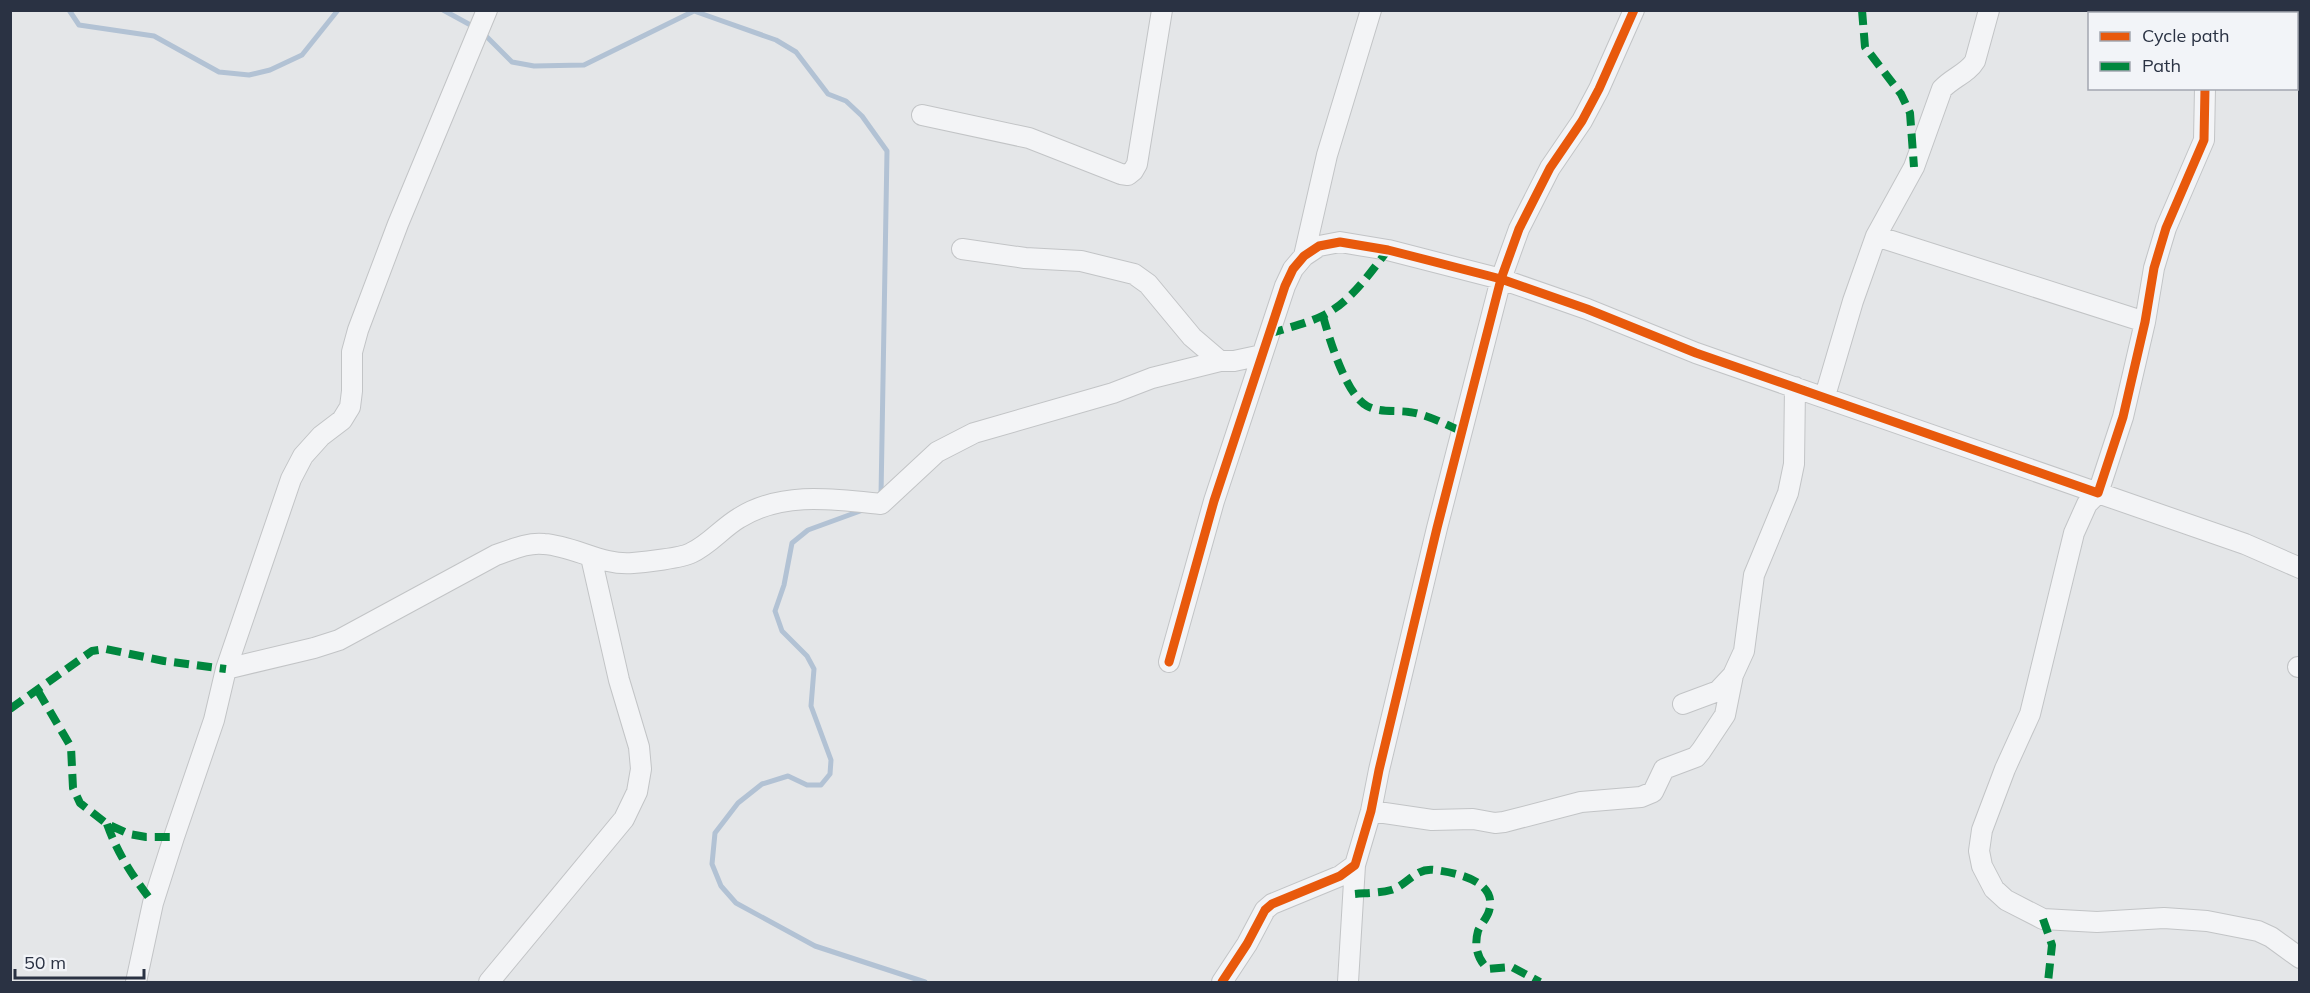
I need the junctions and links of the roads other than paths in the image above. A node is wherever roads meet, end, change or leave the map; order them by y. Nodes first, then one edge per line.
1 (487, 10) edge
2 (1162, 10) edge
3 (1371, 10) edge
4 (1634, 10) edge
5 (1989, 10) edge
6 (2205, 90) edge
7 (922, 115) dead end
8 (1876, 236) junction
9 (962, 249) dead end
10 (1304, 256) junction
11 (1501, 279) junction
12 (2145, 322) junction
13 (1262, 355) junction
14 (1220, 361) junction
15 (1795, 387) junction
16 (1825, 396) junction
17 (2098, 492) junction
18 (591, 557) junction
19 (2300, 568) edge
20 (1169, 662) dead end
21 (226, 669) junction
22 (1733, 675) junction
23 (1683, 704) dead end
24 (1371, 811) junction
25 (1355, 866) junction
26 (2300, 958) edge
27 (136, 982) edge
28 (489, 982) edge
29 (1222, 982) edge
30 (1348, 982) edge

1 - 21 street
2 - 7 street
3 - 10 street
4 - 11 street
5 - 8 street
6 - 12 street
8 - 12 street
8 - 16 street
9 - 14 street
10 - 11 street
10 - 13 street
11 - 15 street
11 - 24 street
12 - 17 street
13 - 14 street
13 - 20 street
14 - 18 street
15 - 16 street
15 - 22 street
16 - 17 street
17 - 19 street
17 - 26 street
18 - 21 street
18 - 28 street
21 - 27 street
22 - 23 street
22 - 24 street
24 - 25 street
25 - 29 street
25 - 30 street

